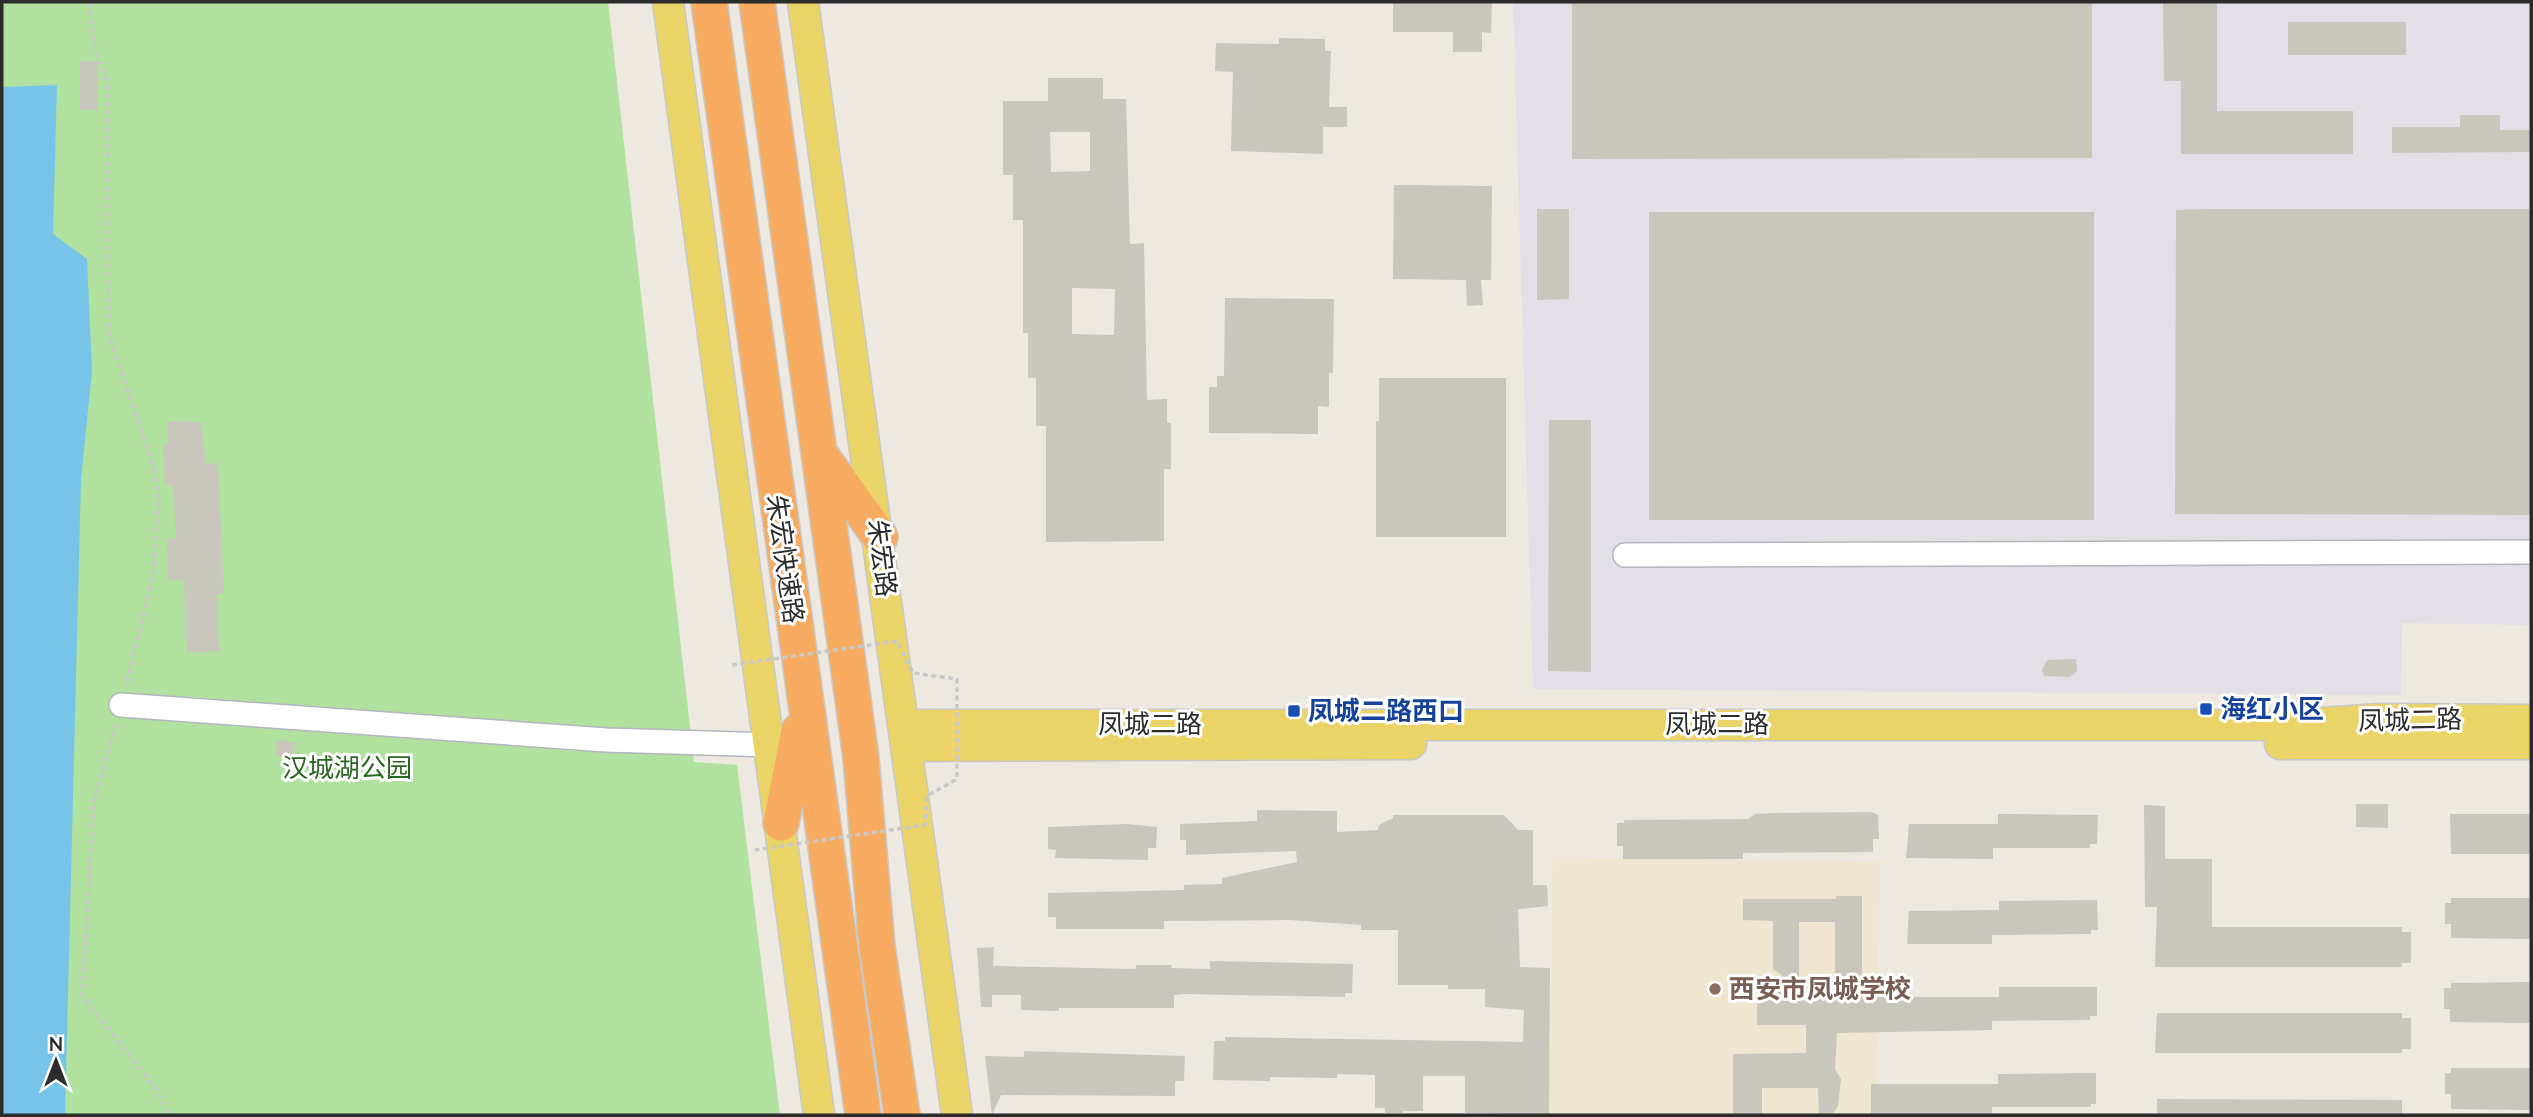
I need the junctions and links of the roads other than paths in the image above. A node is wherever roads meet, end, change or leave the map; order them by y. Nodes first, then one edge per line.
1 (668, 2) edge
2 (709, 2) edge
3 (757, 2) edge
4 (803, 2) edge
5 (820, 453) junction
6 (880, 537) junction
7 (2531, 552) edge
8 (1625, 555) dead end
9 (805, 704) junction
10 (121, 705) road end
11 (2531, 720) edge
12 (905, 736) junction
13 (2531, 744) edge
14 (771, 745) junction
15 (781, 823) junction
16 (819, 1115) edge
17 (863, 1115) edge
18 (902, 1115) edge
19 (957, 1115) edge

1 - 14 main road
2 - 9 highway, 朱宏快速路
3 - 5 highway, 朱宏快速路
4 - 6 main road, 朱宏路
5 - 6 highway
5 - 18 highway, 朱宏快速路
6 - 12 main road, 朱宏路
7 - 8 street
9 - 15 highway
9 - 17 highway, 朱宏快速路
10 - 14 street
11 - 12 main road, 凤城二路
12 - 13 main road, 凤城二路
12 - 19 main road, 朱宏路
14 - 15 main road
15 - 16 main road

